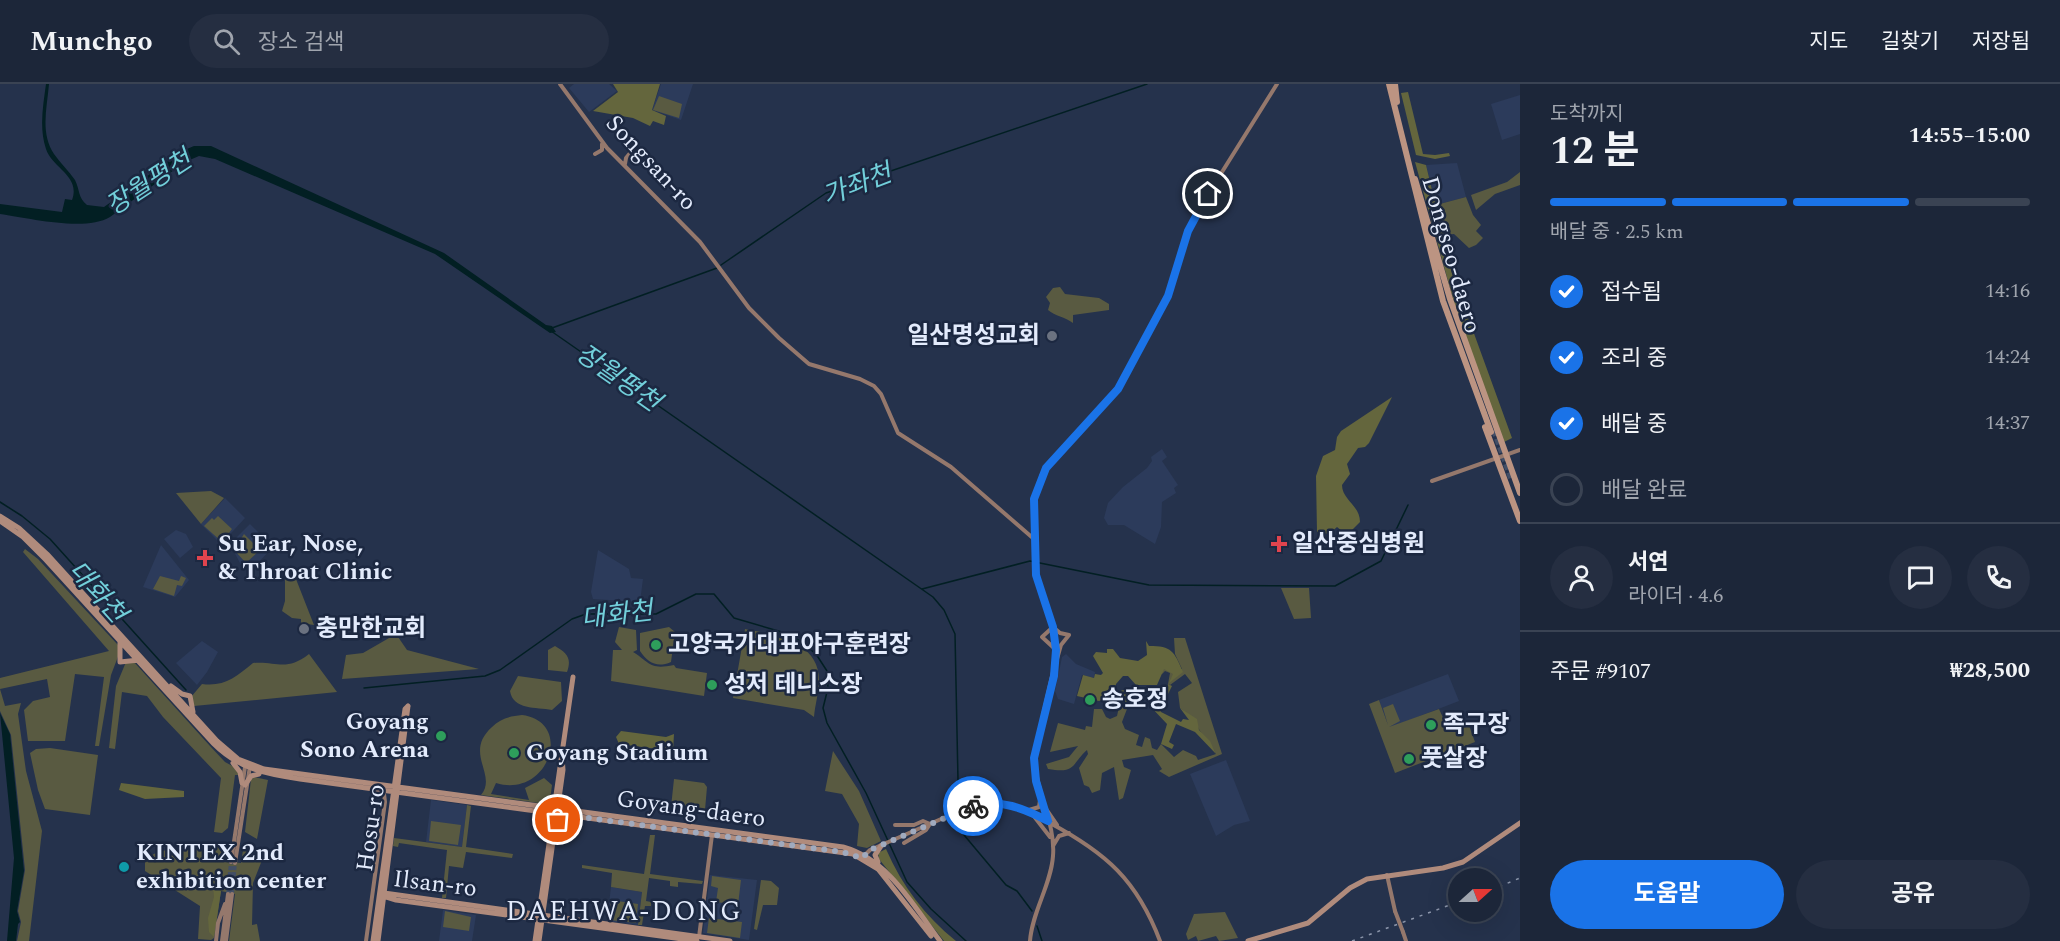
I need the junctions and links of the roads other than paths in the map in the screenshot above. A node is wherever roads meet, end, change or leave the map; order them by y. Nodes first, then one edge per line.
1 (560, 84) edge
2 (1277, 84) edge
3 (1390, 84) edge
4 (599, 138) junction
5 (631, 152) dead end
6 (595, 154) dead end
7 (625, 165) junction
8 (1492, 431) junction
9 (1520, 450) edge
10 (1508, 454) junction
11 (1497, 458) junction
12 (1509, 478) junction
13 (1432, 481) dead end
14 (1520, 493) edge
15 (1520, 502) edge
16 (1520, 512) edge
17 (0, 516) edge
18 (0, 521) edge
19 (1520, 521) edge
20 (1034, 539) junction
21 (1053, 627) junction
22 (119, 639) junction
23 (1056, 650) junction
24 (1056, 659) junction
25 (139, 660) junction
26 (573, 677) dead end
27 (164, 681) junction
28 (199, 721) junction
29 (223, 753) junction
30 (562, 757) junction
31 (248, 766) junction
32 (263, 774) junction
33 (244, 784) junction
34 (363, 787) junction
35 (556, 787) junction
36 (397, 789) junction
37 (1041, 796) junction
38 (559, 797) junction
39 (1043, 804) junction
40 (541, 809) junction
41 (1028, 810) junction
42 (555, 811) junction
43 (573, 811) junction
44 (566, 815) junction
45 (1048, 821) junction
46 (1518, 823) edge
47 (550, 824) junction
48 (930, 824) junction
49 (896, 825) dead end
50 (1057, 826) junction
51 (554, 830) junction
52 (712, 832) junction
53 (1071, 833) junction
54 (904, 843) dead end
55 (883, 845) junction
56 (1053, 845) junction
57 (863, 856) junction
58 (233, 862) tunnel mouth
59 (885, 870) junction
60 (1387, 875) junction
61 (383, 895) junction
62 (378, 907) junction
63 (381, 917) junction
64 (540, 917) junction
65 (698, 940) edge
66 (216, 941) edge
67 (224, 941) edge
68 (366, 941) edge
69 (374, 941) edge
70 (534, 941) edge
71 (539, 941) edge
72 (730, 941) edge
73 (937, 941) edge
74 (1030, 941) edge
75 (1160, 941) edge
76 (1248, 941) edge
77 (1407, 941) edge

1 - 4 main road, Songsan-ro
2 - 20 main road
3 - 8 highway, Dongseo-daero
3 - 8 highway, Dongseo-daero
4 - 6 main road
4 - 7 main road, Songsan-ro
5 - 7 main road
7 - 20 main road, Songsan-ro
8 - 10 highway
8 - 11 highway
9 - 10 main road
10 - 11 main road
10 - 12 highway
11 - 12 highway
11 - 13 main road
12 - 14 highway
12 - 15 highway
12 - 16 highway
12 - 19 highway
17 - 27 main road, Goyang-daero
18 - 22 main road, Goyang-daero
20 - 21 main road
21 - 23 main road
21 - 23 main road
21 - 24 main road
22 - 25 main road, Goyang-daero
22 - 25 main road
23 - 24 main road
24 - 37 main road
25 - 29 main road, Goyang-daero
26 - 30 main road
27 - 28 main road, Goyang-daero
27 - 28 main road
28 - 31 main road, Goyang-daero
29 - 31 main road, Goyang-daero
29 - 33 main road
30 - 35 main road
30 - 38 main road
31 - 32 main road, Goyang-daero
31 - 33 main road
31 - 36 main road, Goyang-daero
32 - 33 main road
32 - 34 main road, Goyang-daero
33 - 58 main road
34 - 36 main road, Goyang-daero
34 - 68 main road
35 - 40 main road
35 - 42 main road
36 - 36 main road, Hosu-ro
36 - 40 main road, Goyang-daero
36 - 61 main road, Hosu-ro
37 - 39 main road
37 - 41 main road
38 - 42 main road
38 - 43 main road
39 - 45 main road
39 - 50 main road
40 - 42 main road, Goyang-daero
40 - 47 main road
41 - 45 main road
41 - 48 main road
41 - 56 main road
42 - 43 main road, Goyang-daero
42 - 44 main road, Goyang-daero
42 - 47 main road
42 - 51 main road
43 - 52 main road, Goyang-daero
44 - 51 main road
44 - 52 main road, Goyang-daero
45 - 50 main road
45 - 56 main road
46 - 60 main road
47 - 64 main road
48 - 49 main road
48 - 54 main road
48 - 55 main road
50 - 53 main road
51 - 64 main road
52 - 57 main road, Goyang-daero
52 - 65 main road
53 - 56 main road
53 - 75 main road
55 - 57 main road
55 - 59 main road
56 - 74 main road
57 - 59 main road, Goyang-daero
57 - 73 main road, Goyang-daero
59 - 73 main road, Goyang-daero
60 - 76 main road
60 - 77 main road, bridge
61 - 62 main road, Hosu-ro
61 - 63 main road, Hosu-ro
61 - 64 main road, Ilsan-ro
62 - 63 main road
62 - 69 main road, Hosu-ro
63 - 69 main road, Hosu-ro
64 - 65 main road, Ilsan-ro
64 - 70 main road
64 - 71 main road
65 - 72 main road, Ilsan-ro
66 - 67 main road

